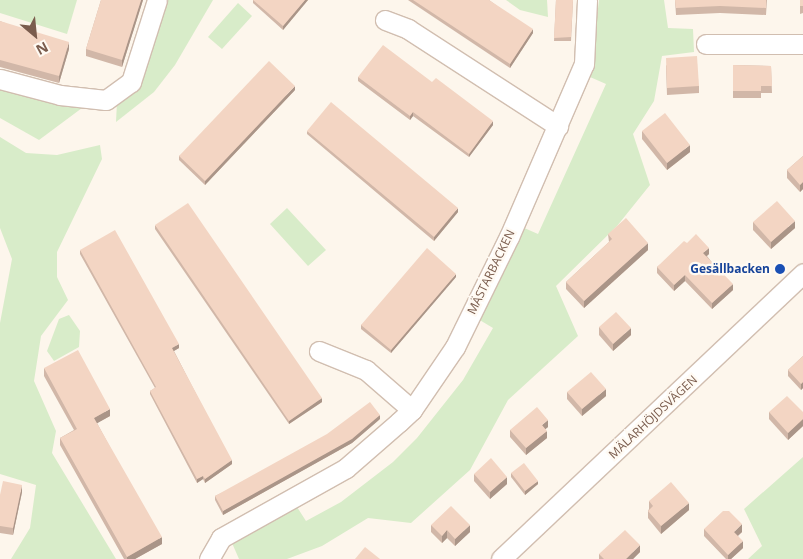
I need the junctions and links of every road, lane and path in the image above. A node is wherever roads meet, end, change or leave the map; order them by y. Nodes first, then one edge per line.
1 (157, 0) edge
2 (587, 0) edge
3 (385, 20) dead end
4 (706, 44) dead end
5 (803, 44) edge
6 (0, 79) edge
7 (558, 126) junction
8 (803, 273) edge
9 (319, 351) dead end
10 (412, 410) junction
11 (209, 559) edge
12 (501, 559) edge

1 - 6 street
2 - 7 street, MÄSTARBACKEN
3 - 7 street
4 - 5 street
7 - 10 street, MÄSTARBACKEN
8 - 12 street, MÄLARHÖJDSVÄGEN
9 - 10 street
10 - 11 street, MÄSTARBACKEN

